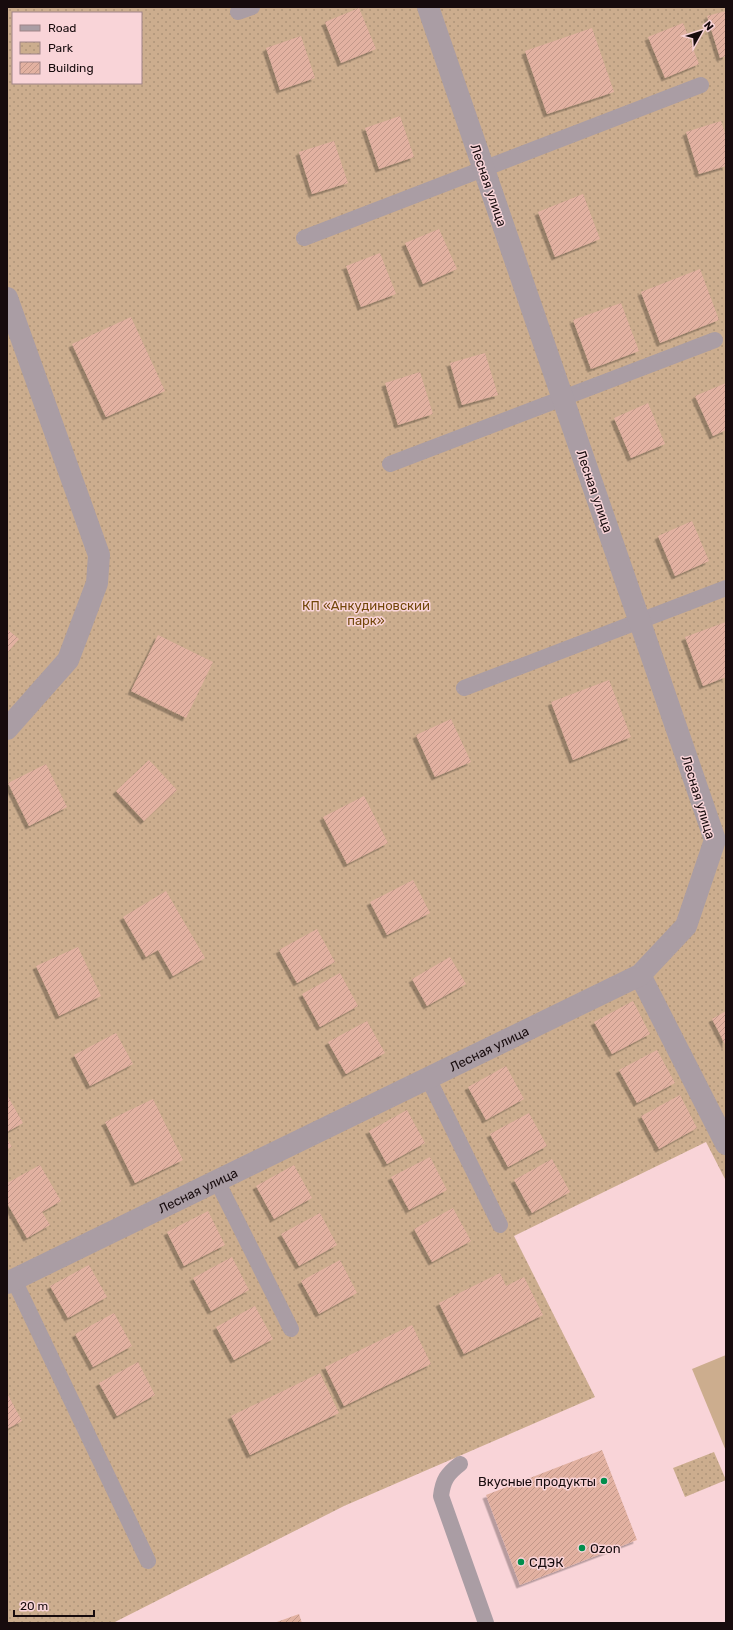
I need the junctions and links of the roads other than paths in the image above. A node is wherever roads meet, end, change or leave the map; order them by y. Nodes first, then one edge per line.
1 (428, 7) edge
2 (700, 85) dead end
3 (484, 169) junction
4 (304, 238) dead end
5 (7, 298) edge
6 (715, 340) dead end
7 (563, 398) junction
8 (390, 464) dead end
9 (726, 588) edge
10 (640, 621) junction
11 (464, 688) dead end
12 (7, 729) edge
13 (720, 838) edge
14 (640, 975) junction
15 (428, 1078) junction
16 (726, 1144) edge
17 (217, 1181) junction
18 (500, 1225) dead end
19 (11, 1282) edge
20 (291, 1329) dead end
21 (460, 1464) dead end
22 (148, 1561) dead end
23 (486, 1623) edge

1 - 3 street, Лесная улица
2 - 3 lane
3 - 4 lane
3 - 7 street, Лесная улица
5 - 12 street
6 - 7 lane
7 - 8 lane
7 - 10 street, Лесная улица
9 - 10 lane
10 - 11 lane
10 - 13 street, Лесная улица
13 - 14 street, Лесная улица
14 - 15 street, Лесная улица
14 - 16 street
15 - 17 street, Лесная улица
15 - 18 lane
17 - 19 street, Лесная улица
17 - 20 lane
19 - 22 lane
21 - 23 lane

